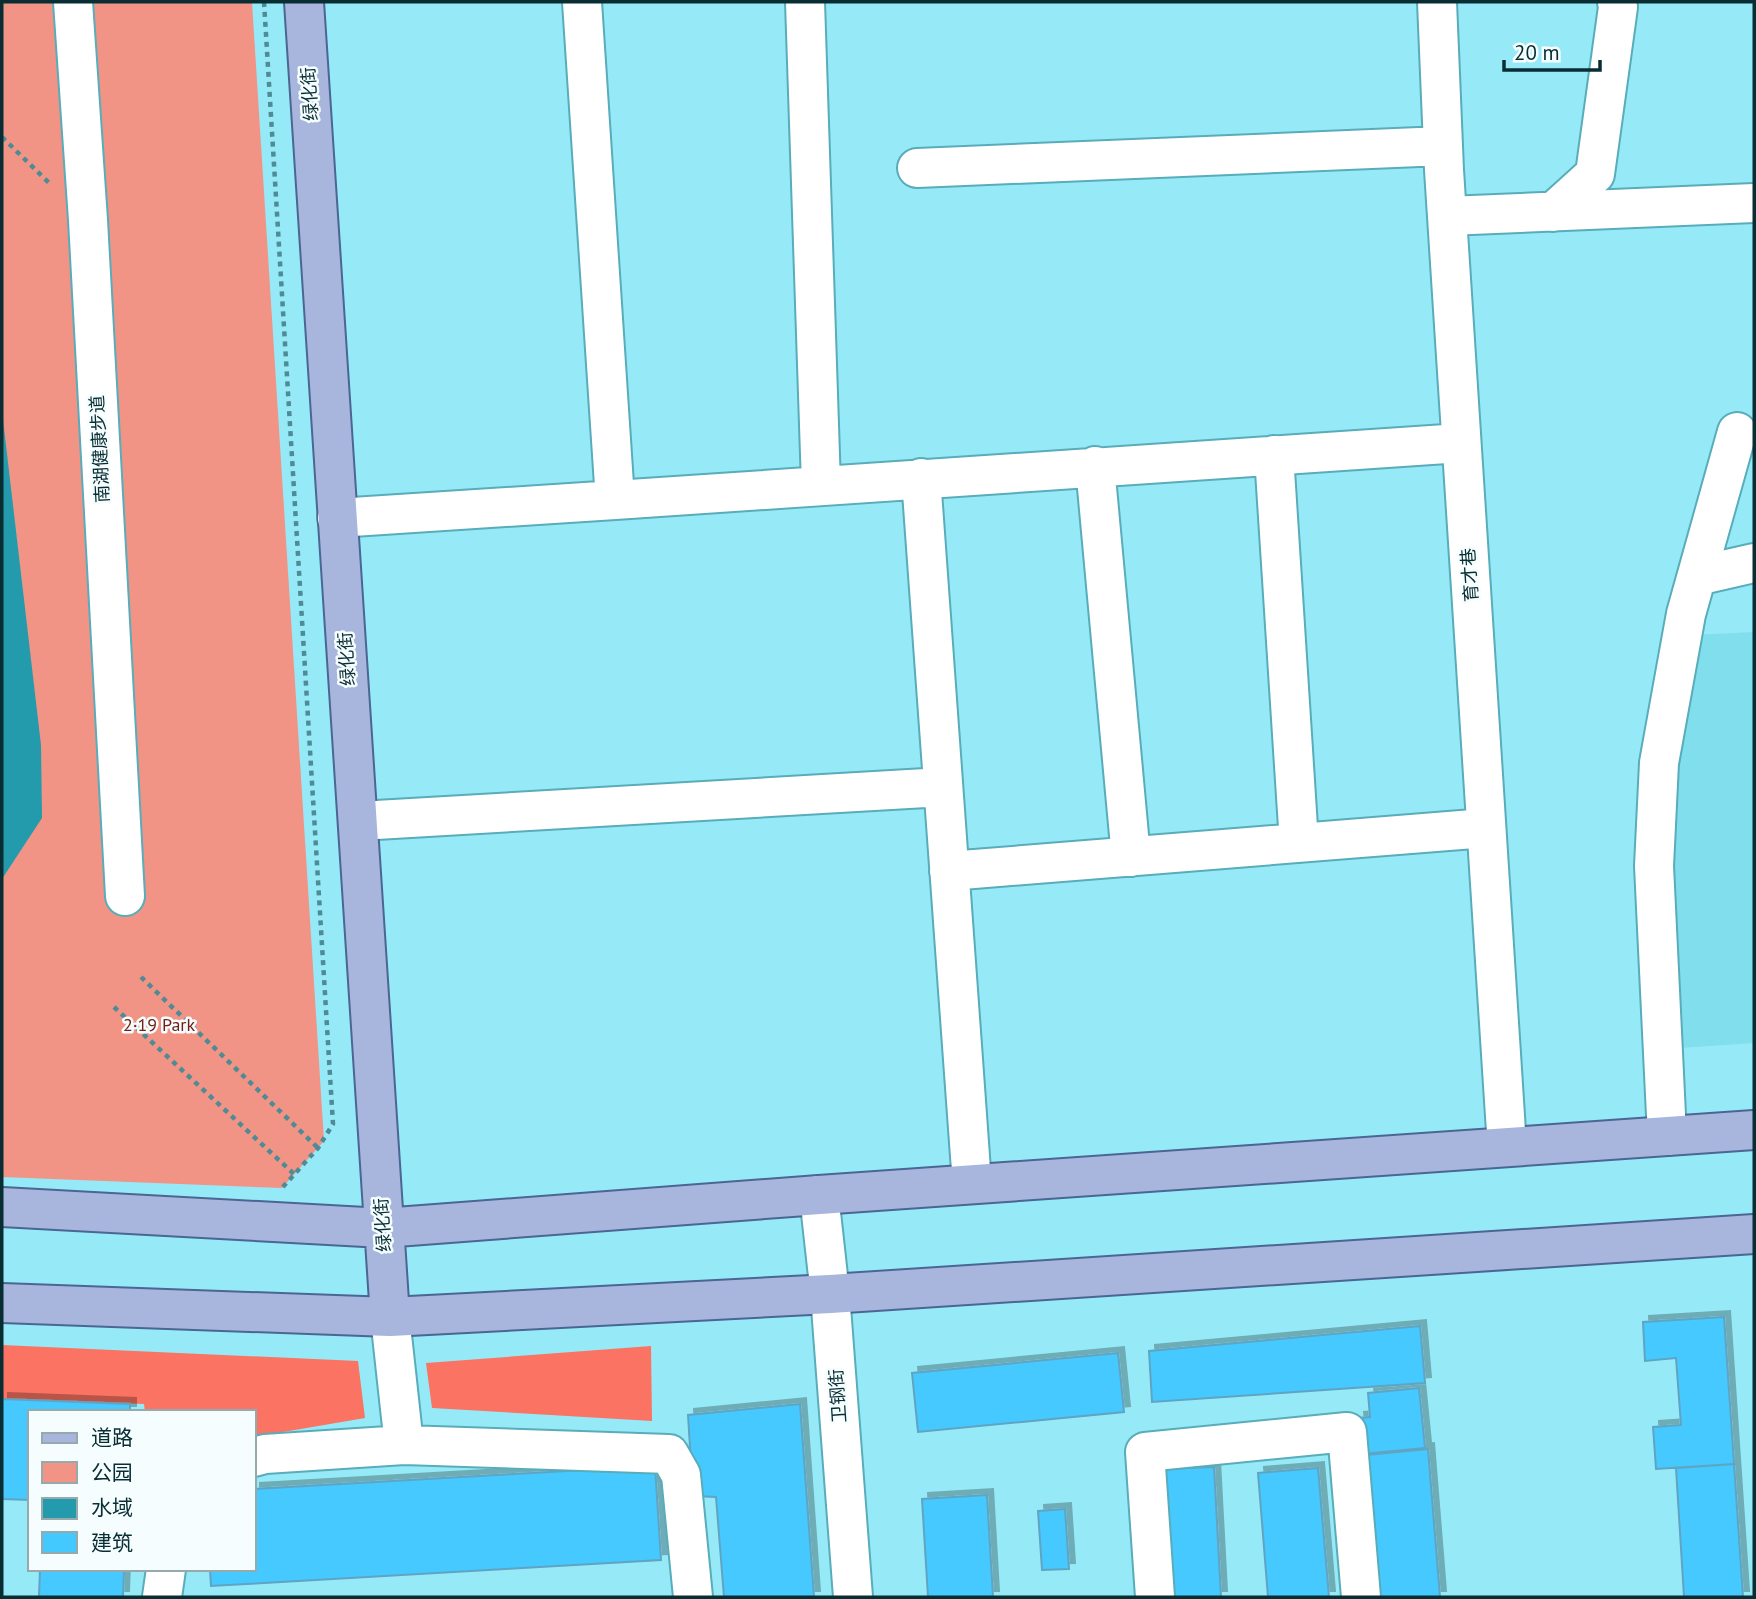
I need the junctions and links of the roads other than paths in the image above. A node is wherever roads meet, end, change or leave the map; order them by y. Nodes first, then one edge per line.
1 (73, 2) edge
2 (305, 2) edge
3 (582, 2) edge
4 (805, 2) edge
5 (1437, 2) edge
6 (1617, 2) edge
7 (1443, 146) junction
8 (918, 167) dead end
9 (1754, 203) edge
10 (1553, 212) junction
11 (1447, 216) junction
12 (1737, 432) dead end
13 (1461, 443) junction
14 (1274, 455) junction
15 (1095, 467) junction
16 (921, 478) junction
17 (821, 485) junction
18 (615, 500) junction
19 (337, 518) junction
20 (1754, 563) edge
21 (1697, 576) junction
22 (943, 787) junction
23 (359, 821) junction
24 (1486, 828) junction
25 (1299, 844) junction
26 (1131, 857) junction
27 (949, 871) junction
28 (125, 896) dead end
29 (1754, 1130) edge
30 (1667, 1136) junction
31 (1507, 1147) junction
32 (972, 1184) junction
33 (819, 1195) junction
34 (2, 1207) edge
35 (383, 1228) junction
36 (1754, 1234) edge
37 (830, 1294) junction
38 (4, 1303) edge
39 (390, 1317) junction
40 (404, 1446) junction
41 (256, 1456) edge
42 (166, 1571) edge
43 (162, 1597) edge
44 (693, 1597) edge
45 (853, 1597) edge
46 (1156, 1597) edge
47 (1361, 1597) edge

1 - 28 street, 南湖健康步道
2 - 19 main road, 绿化街
3 - 18 street
4 - 17 street
5 - 7 street, 育才巷
6 - 10 street
7 - 8 street
7 - 11 street, 育才巷
9 - 10 street
10 - 11 street
11 - 13 street, 育才巷
12 - 21 street
13 - 14 street
13 - 24 street, 育才巷
14 - 15 street
14 - 25 street
15 - 16 street
15 - 26 street
16 - 17 street
16 - 22 street
17 - 18 street
18 - 19 street
19 - 23 main road, 绿化街
20 - 21 street
21 - 30 street
22 - 23 street
22 - 27 street
23 - 35 main road, 绿化街
24 - 25 street
24 - 31 street, 育才巷
25 - 26 street
26 - 27 street
27 - 32 street
29 - 30 main road
30 - 31 main road
31 - 32 main road
32 - 33 main road
33 - 35 main road
33 - 37 street, 卫钢街
34 - 35 main road
35 - 39 main road, 绿化街
36 - 37 main road
37 - 39 main road
37 - 45 street, 卫钢街
38 - 39 main road
39 - 40 street
40 - 41 street
40 - 44 street
42 - 43 street
46 - 47 street

